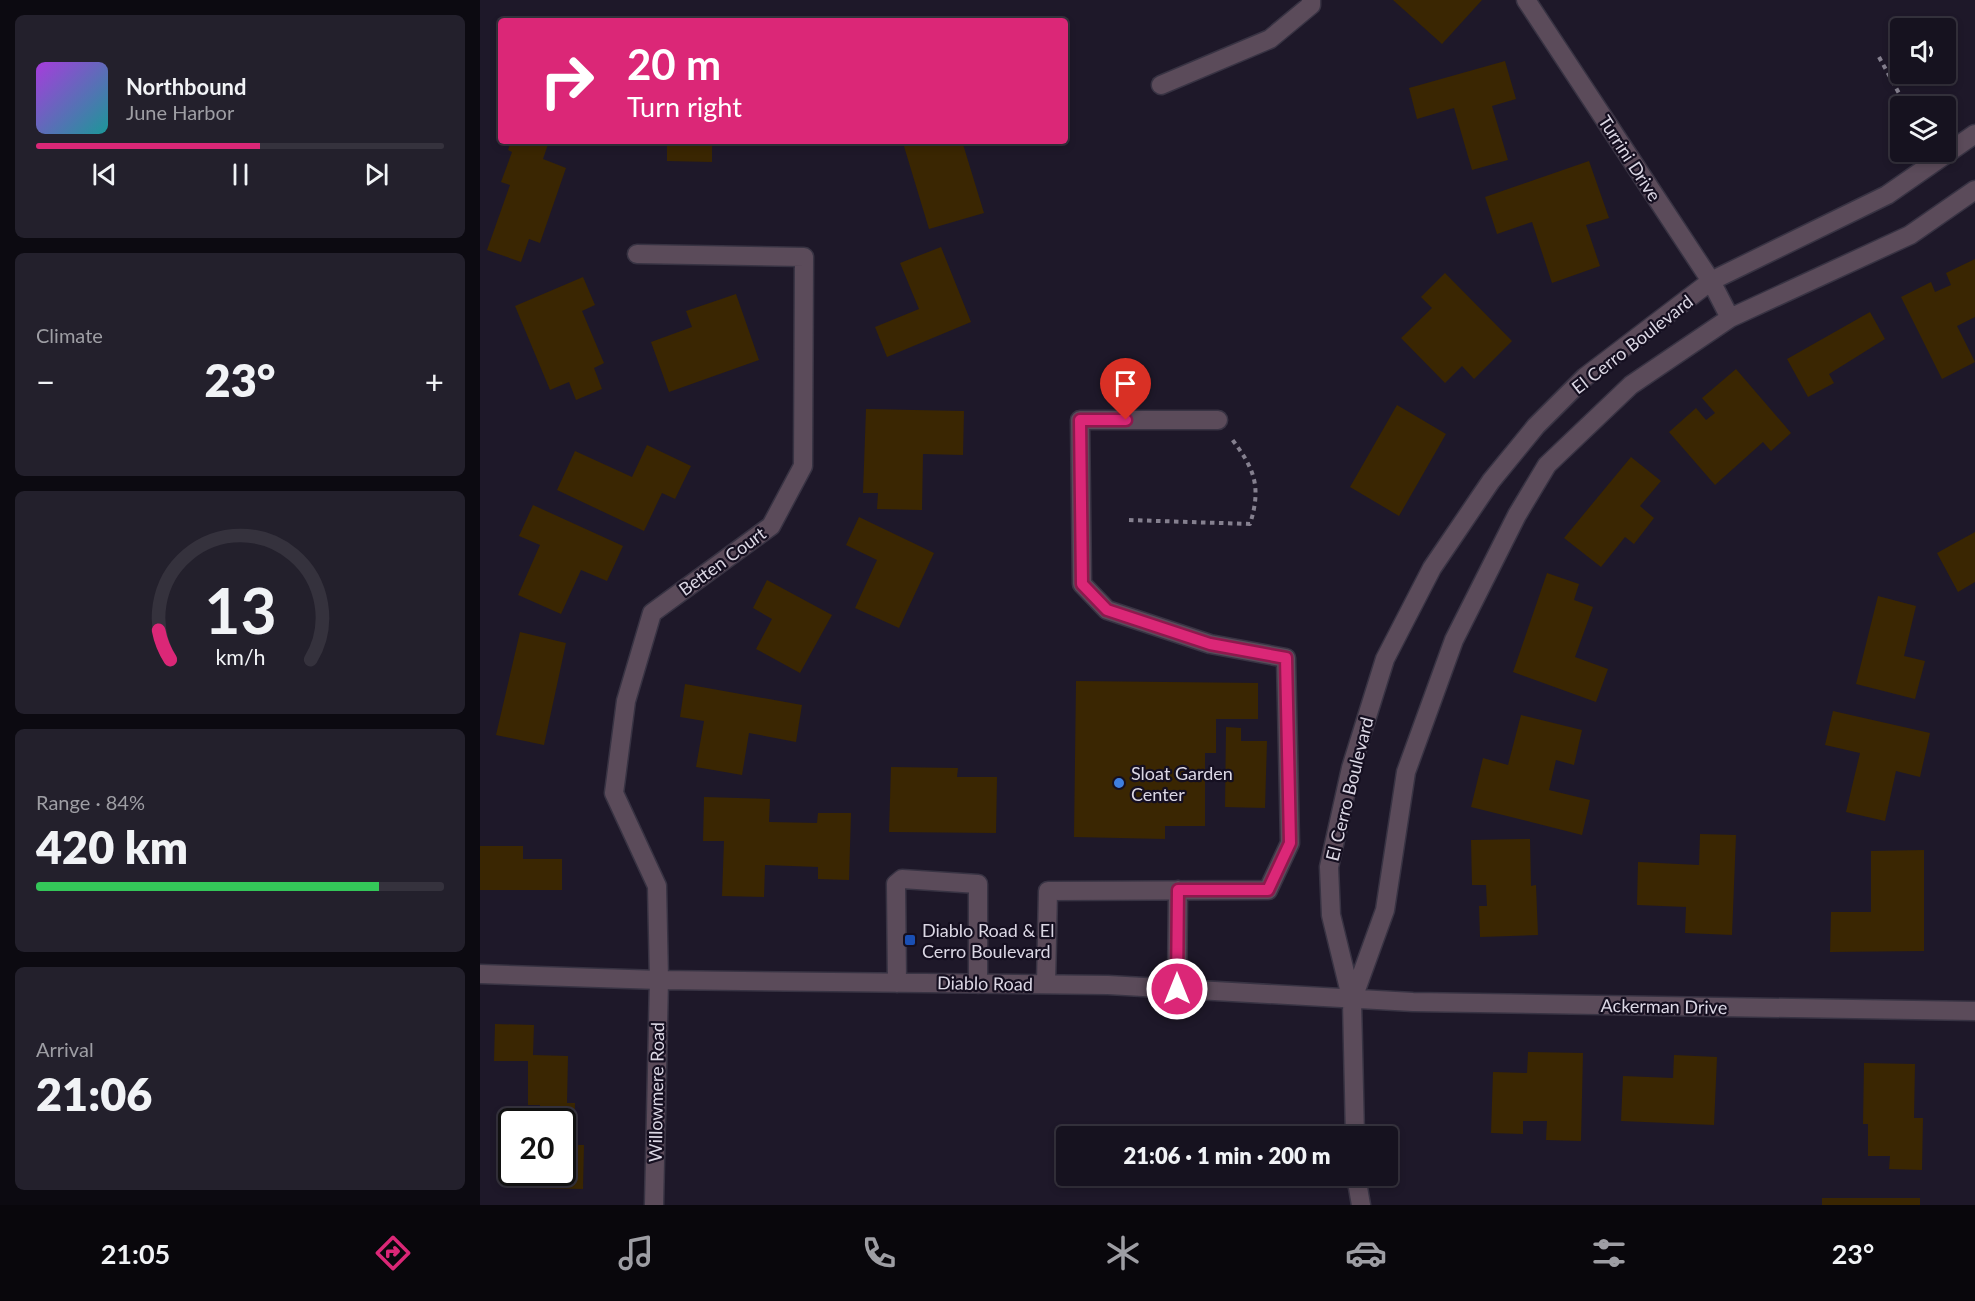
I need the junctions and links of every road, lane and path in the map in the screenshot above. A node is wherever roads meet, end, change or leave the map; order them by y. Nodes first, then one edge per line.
1 (1526, 0) edge
2 (1311, 3) edge
3 (1879, 57) dead end
4 (1161, 85) dead end
5 (1900, 96) edge
6 (1975, 134) edge
7 (1975, 190) edge
8 (637, 254) dead end
9 (1712, 281) junction
10 (1730, 318) junction
11 (1218, 420) joint
12 (1129, 520) dead end
13 (1178, 890) junction
14 (480, 974) edge
15 (659, 980) junction
16 (897, 983) junction
17 (978, 984) junction
18 (1046, 984) junction
19 (1177, 989) junction
20 (1352, 1000) junction
21 (1975, 1011) edge
22 (1355, 1126) edge
23 (1358, 1186) edge
24 (654, 1205) edge
25 (1361, 1205) edge

1 - 9 street, Turrini Drive
2 - 4 street
3 - 5 path
6 - 9 street, El Cerro Boulevard
7 - 10 street, El Cerro Boulevard
8 - 15 street, Betten Court
9 - 10 street, Turrini Drive
9 - 20 street, El Cerro Boulevard
10 - 20 street, El Cerro Boulevard
11 - 12 path
11 - 13 street
13 - 18 street
13 - 19 street
14 - 15 street, Diablo Road
15 - 16 street, Diablo Road
15 - 24 street, Willowmere Road
16 - 17 street, Diablo Road
16 - 17 street
17 - 18 street, Diablo Road
18 - 19 street, Diablo Road
19 - 20 street, Diablo Road
20 - 21 street, Ackerman Drive
20 - 22 street
23 - 25 street

